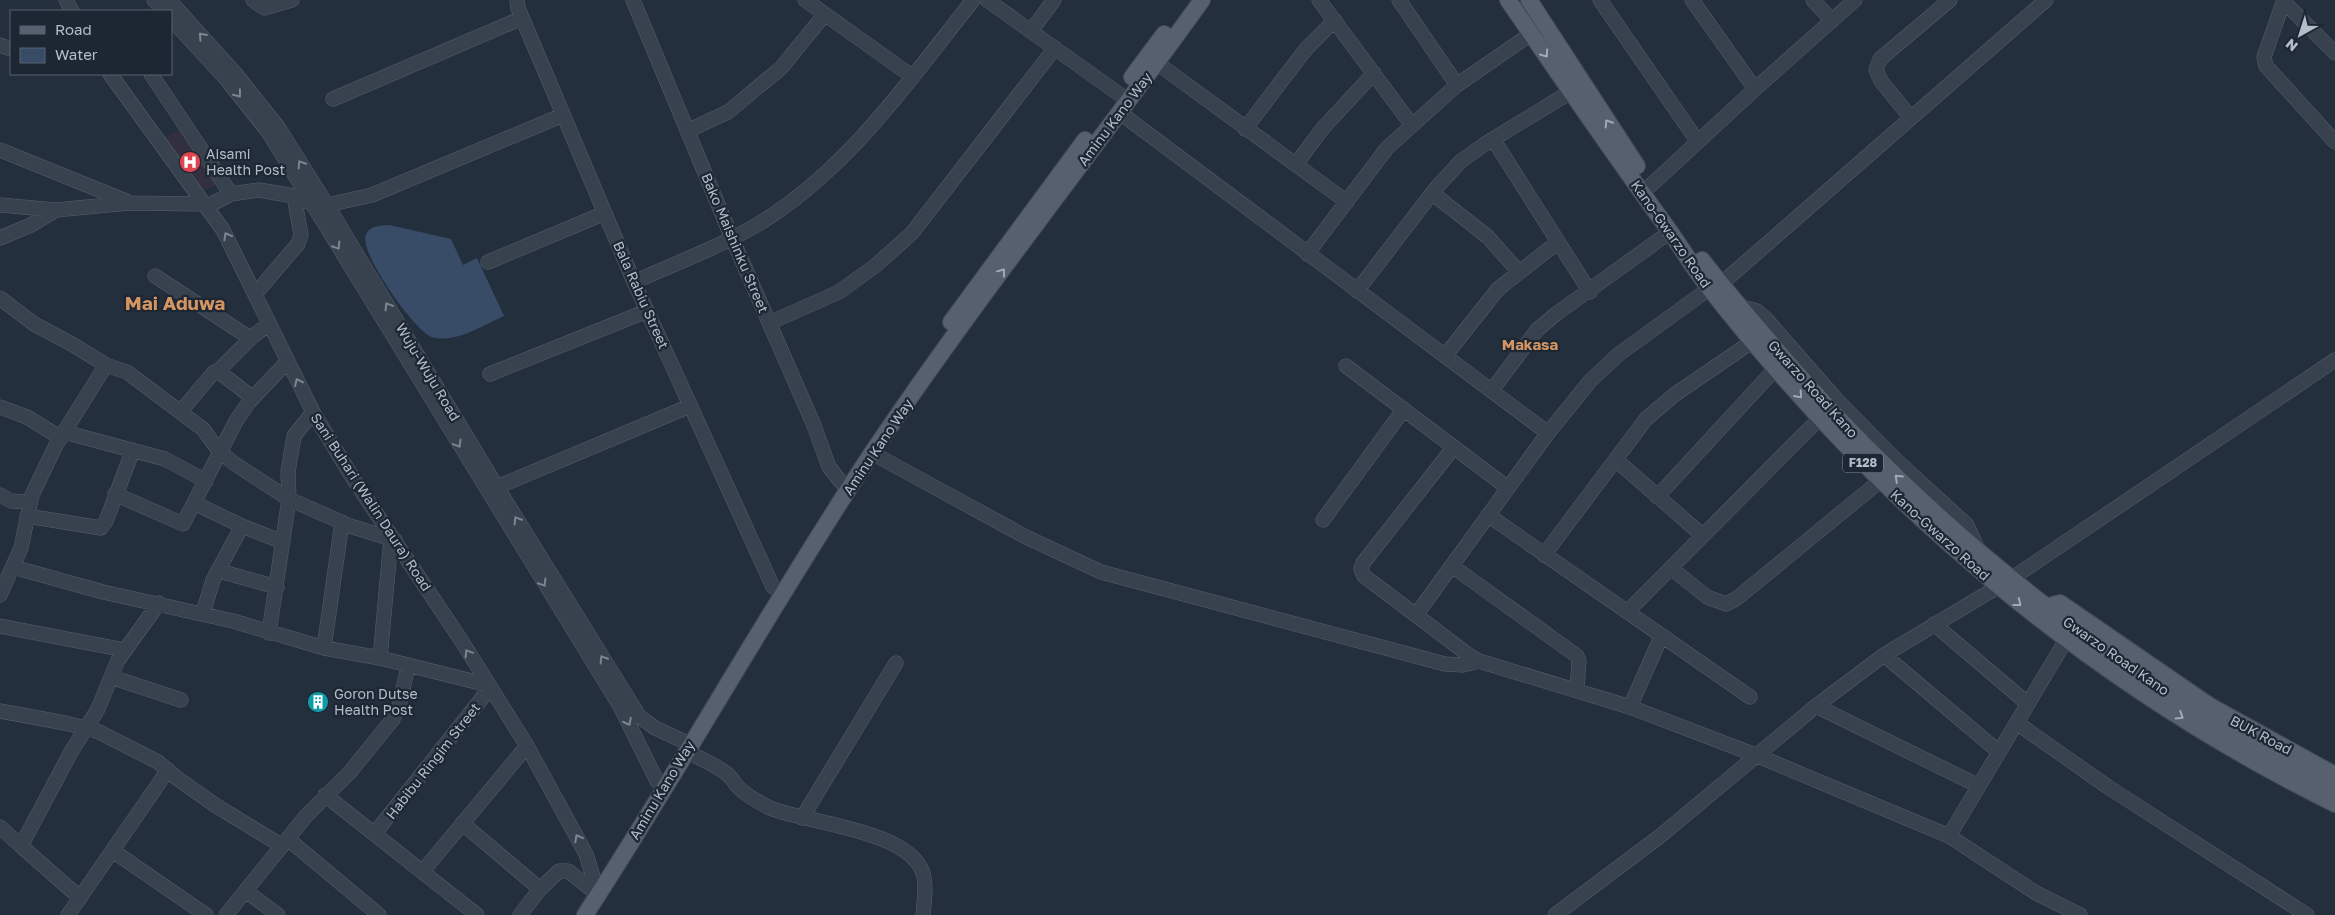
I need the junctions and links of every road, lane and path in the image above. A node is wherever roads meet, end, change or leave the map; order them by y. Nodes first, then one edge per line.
1 (154, 0) edge
2 (169, 0) edge
3 (253, 0) edge
4 (292, 0) edge
5 (517, 0) edge
6 (633, 0) edge
7 (806, 0) edge
8 (973, 0) edge
9 (987, 0) edge
10 (1054, 0) edge
11 (1189, 0) edge
12 (1202, 0) edge
13 (1319, 0) edge
14 (1399, 0) edge
15 (1508, 0) edge
16 (1529, 0) edge
17 (1600, 0) edge
18 (1692, 0) edge
19 (1813, 0) edge
20 (1855, 0) edge
21 (1950, 0) edge
22 (2046, 0) edge
23 (2284, 1) edge
24 (163, 10) edge
25 (824, 14) junction
26 (522, 18) junction
27 (172, 20) edge
28 (1335, 20) junction
29 (1832, 21) junction
30 (1032, 32) junction
31 (1531, 34) junction
32 (1055, 48) junction
33 (2335, 53) edge
34 (1157, 63) junction
35 (1374, 73) junction
36 (111, 75) edge
37 (152, 75) edge
38 (913, 77) junction
39 (1457, 85) junction
40 (1754, 89) junction
41 (1572, 92) junction
42 (1119, 94) junction
43 (333, 99) dead end
44 (1119, 112) junction
45 (563, 115) junction
46 (1911, 118) junction
47 (1412, 124) junction
48 (1245, 129) junction
49 (1099, 130) junction
50 (688, 131) junction
51 (1493, 140) junction
52 (1698, 142) junction
53 (2335, 142) edge
54 (0, 150) edge
55 (1296, 164) junction
56 (1650, 186) junction
57 (1432, 193) junction
58 (231, 194) junction
59 (294, 196) junction
60 (129, 202) junction
61 (1347, 202) junction
62 (312, 204) junction
63 (0, 205) edge
64 (205, 205) junction
65 (328, 205) junction
66 (56, 210) junction
67 (604, 213) junction
68 (1670, 232) junction
69 (0, 238) edge
70 (732, 238) junction
71 (1558, 242) junction
72 (1307, 254) junction
73 (488, 262) dead end
74 (1519, 272) junction
75 (155, 276) dead end
76 (634, 282) junction
77 (1715, 286) junction
78 (1357, 290) junction
79 (1590, 292) junction
80 (255, 294) junction
81 (0, 298) edge
82 (647, 311) junction
83 (769, 323) junction
84 (269, 324) junction
85 (250, 338) junction
86 (1753, 341) junction
87 (1445, 356) junction
88 (2335, 360) edge
89 (288, 361) junction
90 (106, 365) junction
91 (1346, 366) dead end
92 (1775, 369) junction
93 (218, 371) junction
94 (490, 374) dead end
95 (1492, 390) junction
96 (253, 398) junction
97 (690, 406) junction
98 (0, 407) edge
99 (1404, 409) junction
100 (181, 411) junction
101 (313, 412) junction
102 (1820, 418) junction
103 (883, 430) junction
104 (1548, 433) junction
105 (62, 435) junction
106 (1454, 447) junction
107 (133, 450) junction
108 (219, 451) junction
109 (872, 453) junction
110 (1616, 460) junction
111 (206, 481) junction
112 (1880, 481) junction
113 (842, 482) junction
114 (497, 487) junction
115 (1508, 488) junction
116 (115, 494) junction
117 (0, 495) edge
118 (1657, 497) junction
119 (289, 499) junction
120 (29, 502) junction
121 (194, 503) junction
122 (1488, 515) junction
123 (27, 516) junction
124 (1323, 520) dead end
125 (342, 522) junction
126 (242, 526) junction
127 (1702, 535) junction
128 (393, 540) junction
129 (283, 542) junction
130 (1544, 555) junction
131 (1452, 566) junction
132 (13, 567) junction
133 (1671, 568) junction
134 (219, 571) junction
135 (2004, 583) junction
136 (277, 587) junction
137 (773, 587) junction
138 (0, 595) edge
139 (159, 603) junction
140 (1627, 612) junction
141 (203, 613) junction
142 (1416, 615) junction
143 (1934, 624) junction
144 (0, 626) edge
145 (269, 633) junction
146 (1661, 637) junction
147 (2066, 640) junction
148 (324, 648) junction
149 (125, 650) junction
150 (1884, 655) junction
151 (380, 658) junction
152 (1478, 661) junction
153 (896, 663) dead end
154 (408, 666) junction
155 (111, 677) junction
156 (489, 686) junction
157 (1577, 690) junction
158 (1750, 697) dead end
159 (181, 700) dead end
160 (2028, 704) junction
161 (1816, 706) junction
162 (1630, 707) junction
163 (0, 711) edge
164 (2017, 723) junction
165 (86, 728) junction
166 (526, 746) junction
167 (685, 746) junction
168 (1999, 752) junction
169 (1758, 756) junction
170 (168, 770) junction
171 (2330, 780) edge
172 (657, 781) junction
173 (1980, 786) junction
174 (325, 795) junction
175 (2335, 804) edge
176 (802, 818) junction
177 (462, 823) junction
178 (0, 827) edge
179 (376, 833) junction
180 (1950, 836) junction
181 (285, 842) junction
182 (21, 846) junction
183 (113, 851) junction
184 (423, 871) junction
185 (593, 886) junction
186 (540, 889) junction
187 (246, 891) junction
188 (79, 897) junction
189 (586, 914) edge
190 (68, 915) edge
191 (206, 915) edge
192 (226, 915) edge
193 (278, 915) edge
194 (379, 915) edge
195 (477, 915) edge
196 (520, 915) edge
197 (923, 915) edge
198 (1555, 915) edge
199 (2080, 915) edge
200 (2307, 915) edge

1 - 24 street
65 -> 2 street, Wuju-Wuju Road
3 - 4 street
5 - 26 street, Bala Rabiu Street
6 - 50 street, Bako Maishinku Street
7 - 25 street
8 - 38 street
9 - 30 street
10 - 30 street
11 - 42 main road, Aminu Kano Way
12 - 34 main road, Aminu Kano Way
13 - 28 street
14 - 39 street
15 - 31 main road, Kano-Gwarzo Road / F128
56 -> 16 main road, Gwarzo Road Kano / F128
17 - 52 street
18 - 40 street
19 - 29 street
20 - 29 street
21 - 46 street
22 - 46 street
23 - 33 street
23 - 53 street
25 - 38 street
25 - 50 street
26 - 43 street
26 - 45 street, Bala Rabiu Street
27 -> 62 street, Wuju-Wuju Road
28 - 35 street
28 - 48 street
29 - 40 street
30 - 32 street
31 - 39 street
31 -> 41 main road, Kano-Gwarzo Road / F128
32 - 42 street
32 - 83 street
34 - 44 main road, Aminu Kano Way
34 - 48 street
35 - 47 street
35 - 55 street
36 - 64 street, Sani Buhari (Walin Daura) Road
37 - 58 street
38 - 70 street
39 - 47 street
40 - 52 street
41 - 51 street
41 - 68 main road, Kano-Gwarzo Road / F128
42 - 49 main road, Aminu Kano Way
44 - 49 main road, Aminu Kano Way
44 - 72 street
45 - 65 street
45 - 67 street, Bala Rabiu Street
46 - 77 street
47 - 61 street
48 - 55 street
49 - 103 main road, Aminu Kano Way
50 - 70 street, Bako Maishinku Street
51 - 57 street
51 - 71 street
52 - 56 street
54 - 60 street
55 - 61 street
56 - 77 main road, Gwarzo Road Kano / F128
57 - 74 street
57 - 78 street
58 - 59 street
58 - 64 street
59 - 62 street
59 - 80 street
60 - 64 street
60 - 66 street
61 - 72 street
62 - 65 street
62 -> 172 street, Wuju-Wuju Road
63 - 66 street
80 -> 64 street, Sani Buhari (Walin Daura) Road
114 -> 65 street, Wuju-Wuju Road
66 - 69 street
67 - 73 street
67 - 76 street, Bala Rabiu Street
68 - 77 main road, Kano-Gwarzo Road / F128
68 - 79 street
70 - 76 street
70 - 83 street, Bako Maishinku Street
71 - 74 street
71 - 79 street
72 - 78 street
74 - 87 street
75 - 85 street
76 - 82 street, Bala Rabiu Street
77 - 86 main road, Kano-Gwarzo Road / F128
77 - 104 street
77 - 135 main road, Gwarzo Road Kano / F128
78 - 87 street
79 - 95 street
80 - 84 street, Sani Buhari (Walin Daura) Road
81 - 90 street
82 - 94 street
82 - 97 street, Bala Rabiu Street
83 - 113 street, Bako Maishinku Street
84 - 85 street
84 - 89 street, Sani Buhari (Walin Daura) Road
85 - 93 street
86 - 92 main road, Kano-Gwarzo Road / F128
86 - 110 street
87 - 95 street
88 - 135 street
89 - 96 street
101 -> 89 street, Sani Buhari (Walin Daura) Road
90 - 100 street
90 - 105 street
91 - 99 street
92 -> 102 main road, Kano-Gwarzo Road / F128
92 - 118 street
93 - 96 street
93 - 100 street
95 - 104 street
96 - 108 street
97 - 114 street
97 - 137 street, Bala Rabiu Street
98 - 105 street
99 - 106 street
99 - 124 street
100 - 108 street
101 - 119 street
101 - 128 street, Sani Buhari (Walin Daura) Road
102 - 112 main road, Kano-Gwarzo Road / F128
102 - 127 street
103 - 109 main road, Aminu Kano Way
103 - 113 main road, Aminu Kano Way
104 - 115 street
105 - 107 street
105 - 120 street
106 - 115 street
106 - 142 street
107 - 111 street
107 - 116 street
108 - 111 street
108 - 119 street
109 - 152 street
109 - 167 main road, Aminu Kano Way
110 - 118 street
110 - 130 street
111 - 121 street
112 - 133 street
112 - 135 main road, Kano-Gwarzo Road / F128
113 - 137 main road, Aminu Kano Way
167 -> 114 street, Wuju-Wuju Road
115 - 122 street
116 - 121 street
116 - 123 street
117 - 120 street
118 - 127 street
119 - 125 street
119 - 129 street
120 - 123 street
121 - 126 street
122 - 130 street
122 - 131 street
123 - 132 street
125 - 128 street
125 - 148 street
126 - 129 street
126 - 134 street
127 - 133 street
128 - 151 street
156 -> 128 street, Sani Buhari (Walin Daura) Road
129 - 136 street
130 - 140 street
131 - 142 street
131 - 157 street
132 - 138 street
132 - 139 street
133 - 140 street
134 - 136 street
134 - 141 street
135 - 143 street
135 -> 147 main road, Kano-Gwarzo Road / F128
135 - 171 main road, Gwarzo Road Kano / F128
136 - 145 street
137 - 167 main road, Aminu Kano Way
139 - 141 street
139 - 149 street
140 - 146 street
141 - 145 street
142 - 152 street
143 - 150 street
143 - 160 street
144 - 149 street
145 - 148 street
146 - 158 street
146 - 162 street
147 - 160 street
147 -> 175 main road, Kano-Gwarzo Road / F128
148 - 151 street
149 - 155 street
150 - 161 street
150 - 168 street
151 - 154 street
152 - 157 street
153 - 176 street
154 - 156 street
154 - 174 street
155 - 159 street
155 - 165 street
156 - 166 street, Sani Buhari (Walin Daura) Road
156 - 179 street, Habibu Ringim Street
157 - 162 street
160 - 164 street
161 - 169 street
161 - 173 street
162 - 169 street
163 - 165 street
164 - 168 street
164 - 200 street
165 - 170 street
165 - 182 street
166 - 177 street
185 -> 166 street, Sani Buhari (Walin Daura) Road
167 - 172 main road, Aminu Kano Way
167 - 176 street, Wuju-Wuju Road
167 - 189 main road, Aminu Kano Way
168 - 173 street
169 - 180 street
169 - 198 street
170 - 181 street
170 - 183 street
172 - 185 main road, Aminu Kano Way
173 - 180 street
174 - 179 street
174 - 181 street
176 - 197 street, Wuju-Wuju Road
177 - 184 street
177 - 186 street
178 - 182 street
179 - 184 street
180 - 199 street
181 - 187 street
181 - 194 street
182 - 188 street
183 - 188 street
183 - 191 street
184 - 195 street
185 - 186 street
185 - 189 main road, Aminu Kano Way
186 - 196 street
187 - 192 street
187 - 193 street
188 - 190 street

